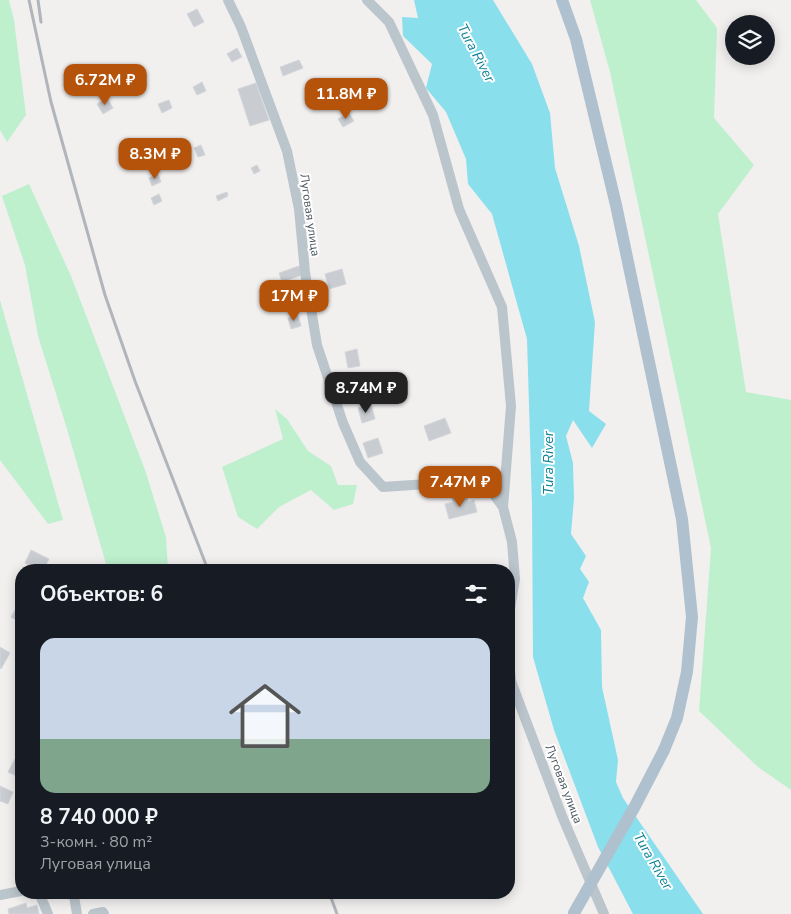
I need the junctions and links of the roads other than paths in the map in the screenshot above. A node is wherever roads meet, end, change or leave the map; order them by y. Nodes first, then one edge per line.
1 (228, 0) edge
2 (367, 0) edge
3 (562, 0) edge
4 (503, 507) junction
5 (514, 564) edge
6 (515, 689) edge
7 (15, 892) edge
8 (0, 896) edge
9 (42, 899) edge
10 (74, 899) edge
11 (48, 914) edge
12 (77, 914) edge
13 (92, 914) edge
14 (104, 914) edge
15 (574, 914) edge
16 (604, 914) edge

1 - 4 street, Луговая улица
2 - 4 street
3 - 15 main road, bridge
4 - 5 street, Луговая улица
6 - 16 street, Луговая улица
7 - 8 street
9 - 11 street
10 - 12 street
13 - 14 street

